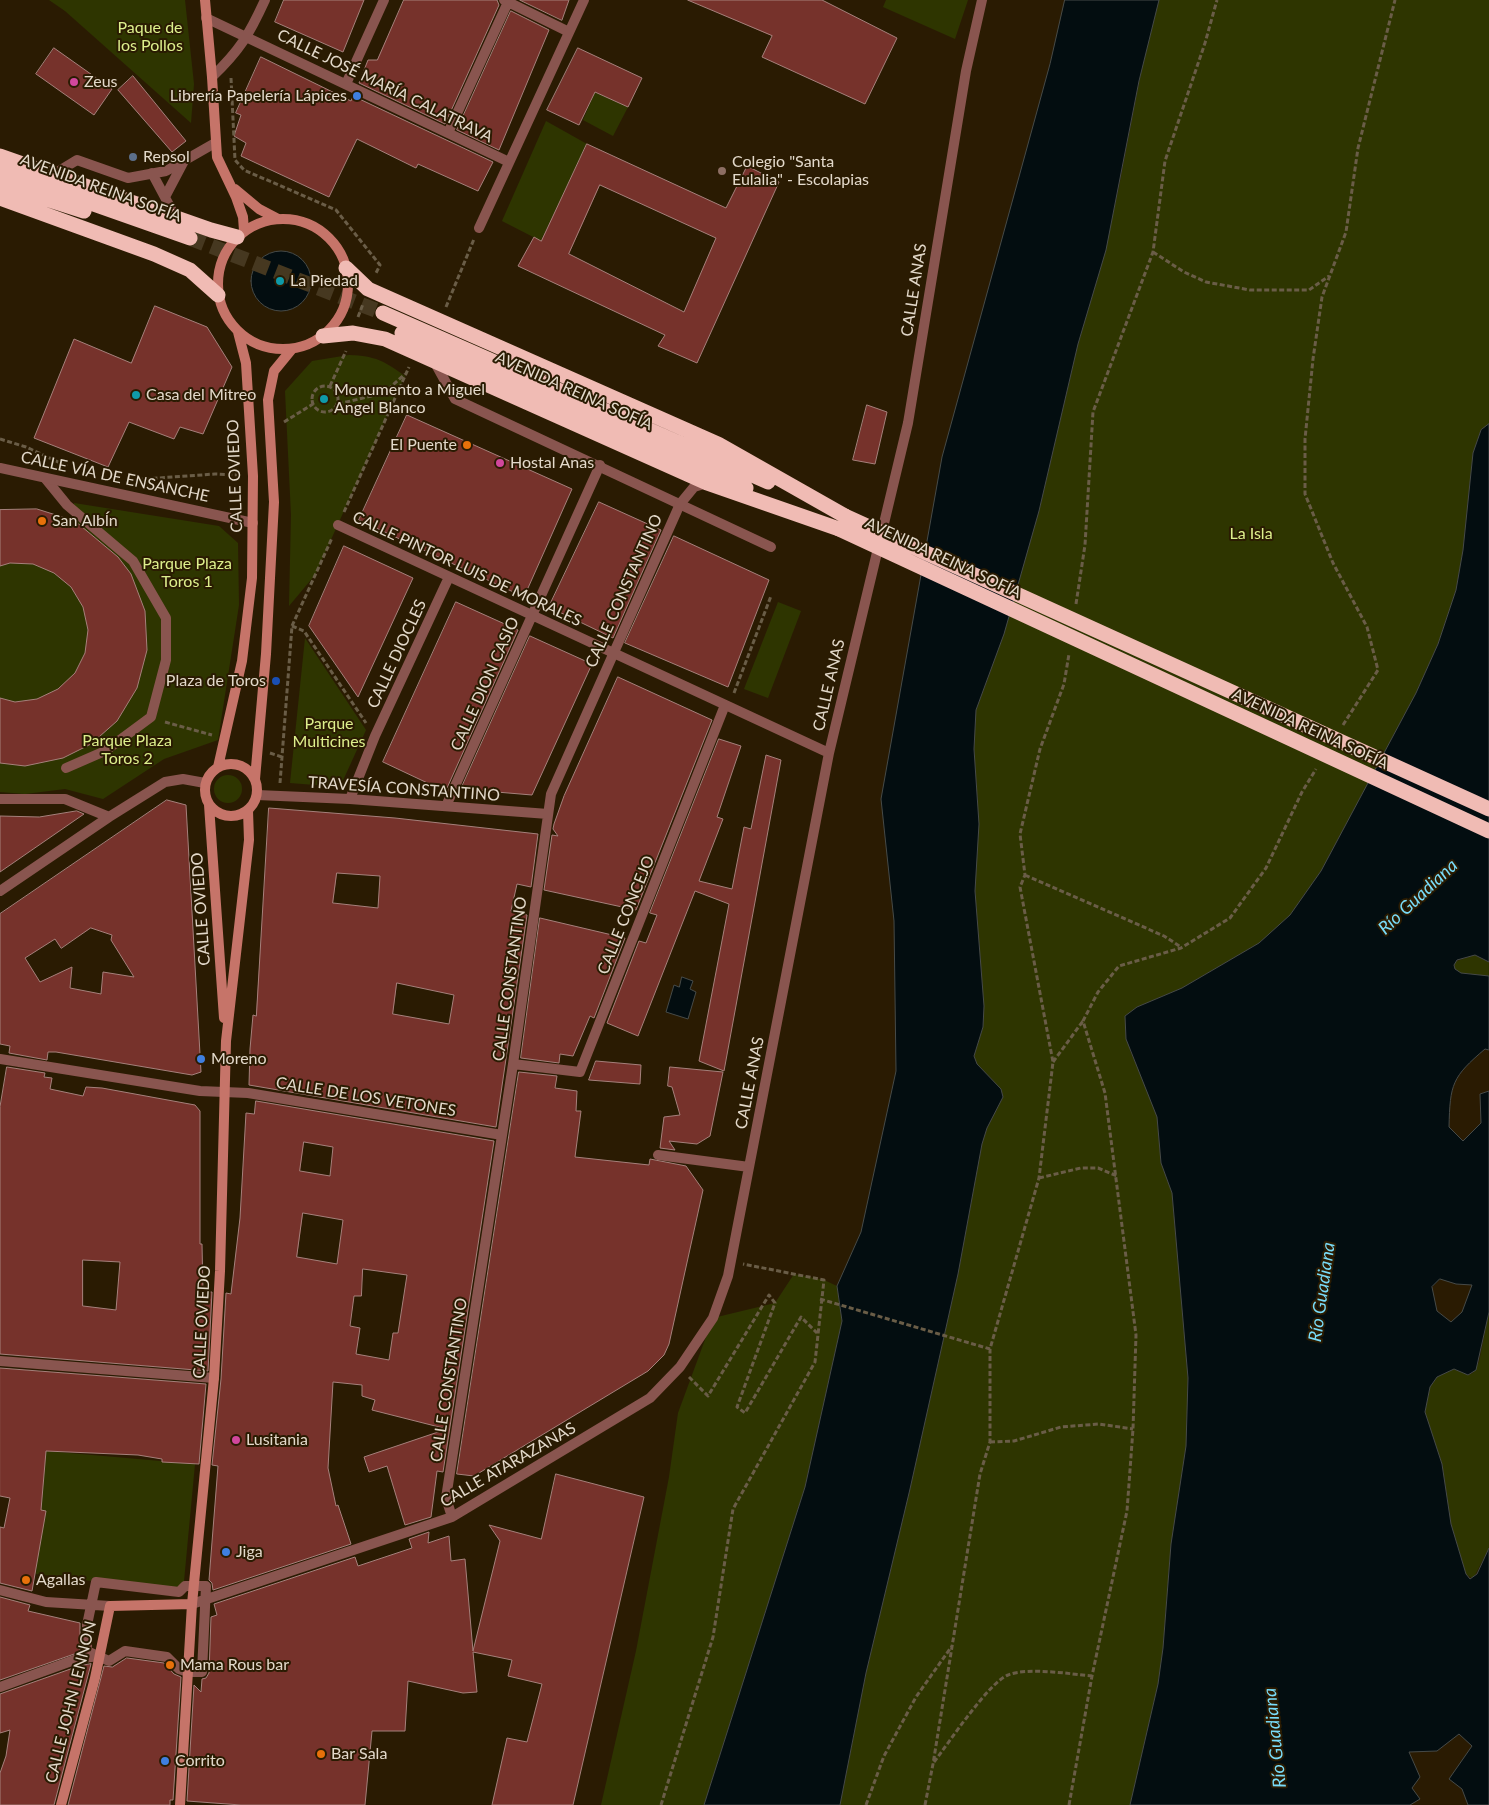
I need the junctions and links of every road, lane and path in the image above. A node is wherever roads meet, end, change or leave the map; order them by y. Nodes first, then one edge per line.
1 (204, 0) edge
2 (265, 0) edge
3 (384, 0) edge
4 (584, 0) edge
5 (982, 0) edge
6 (1217, 0) edge
7 (1395, 0) edge
8 (507, 1) edge
9 (206, 18) junction
10 (570, 32) junction
11 (248, 37) junction
12 (230, 60) junction
13 (212, 77) junction
14 (346, 84) junction
15 (448, 133) junction
16 (215, 143) junction
17 (0, 156) edge
18 (185, 160) junction
19 (509, 162) junction
20 (0, 171) edge
21 (54, 174) junction
22 (152, 174) junction
23 (228, 183) junction
24 (0, 184) edge
25 (0, 198) edge
26 (165, 198) junction
27 (336, 210) dead end
28 (176, 218) junction
29 (278, 219) junction
30 (479, 228) joint
31 (241, 234) junction
32 (1153, 252) junction
33 (346, 268) junction
34 (1329, 275) junction
35 (218, 295) junction
36 (381, 318) tunnel mouth
37 (441, 320) junction
38 (238, 332) junction
39 (323, 336) junction
40 (292, 349) junction
41 (416, 353) junction
42 (434, 361) junction
43 (339, 366) dead end
44 (406, 373) junction
45 (330, 386) junction
46 (312, 404) junction
47 (337, 404) junction
48 (268, 432) junction
49 (0, 438) edge
50 (600, 465) junction
51 (0, 468) edge
52 (74, 468) dead end
53 (252, 476) junction
54 (45, 478) junction
55 (129, 480) dead end
56 (708, 484) junction
57 (680, 504) junction
58 (252, 523) junction
59 (842, 523) junction
60 (338, 525) junction
61 (770, 547) dead end
62 (449, 577) junction
63 (771, 596) dead end
64 (1075, 614) dead end
65 (532, 616) junction
66 (292, 626) junction
67 (1070, 644) dead end
68 (613, 653) junction
69 (734, 694) dead end
70 (725, 705) junction
71 (150, 717) junction
72 (1342, 726) dead end
73 (211, 735) dead end
74 (375, 736) junction
75 (829, 753) junction
76 (218, 767) junction
77 (1317, 767) dead end
78 (66, 768) dead end
79 (255, 779) junction
80 (205, 783) junction
81 (257, 795) junction
82 (279, 796) junction
83 (0, 799) edge
84 (350, 799) junction
85 (208, 805) junction
86 (446, 806) junction
87 (1489, 809) edge
88 (248, 810) junction
89 (548, 814) junction
90 (109, 817) junction
91 (1489, 831) edge
92 (1025, 875) junction
93 (0, 891) edge
94 (1181, 948) junction
95 (1083, 1020) junction
96 (226, 1041) junction
97 (0, 1059) edge
98 (1053, 1062) junction
99 (513, 1064) junction
100 (224, 1092) junction
101 (502, 1135) junction
102 (658, 1155) dead end
103 (749, 1166) junction
104 (1117, 1177) junction
105 (1039, 1178) junction
106 (730, 1261) junction
107 (820, 1299) junction
108 (817, 1332) junction
109 (990, 1349) junction
110 (0, 1361) edge
111 (680, 1367) junction
112 (214, 1378) junction
113 (1133, 1429) junction
114 (990, 1442) junction
115 (452, 1517) junction
116 (194, 1586) junction
117 (0, 1590) edge
118 (205, 1600) junction
119 (192, 1604) junction
120 (91, 1605) junction
121 (110, 1606) junction
122 (953, 1646) junction
123 (99, 1656) junction
124 (188, 1672) junction
125 (1092, 1676) junction
126 (0, 1686) edge
127 (934, 1764) junction
128 (61, 1805) edge
129 (180, 1805) edge
130 (661, 1805) edge
131 (866, 1805) edge
132 (925, 1805) edge
133 (1069, 1805) edge

1 - 9 main road
2 - 11 street
3 - 14 street
4 - 10 street
5 - 75 street, CALLE ANAS
6 - 32 path
7 - 34 path
8 - 10 street
8 - 15 street
9 - 11 street, CALLE JOSÉ MARÍA CALATRAVA
9 - 13 main road
10 - 19 street
11 - 12 street
11 - 14 street, CALLE JOSÉ MARÍA CALATRAVA
12 - 13 street
12 - 27 path
13 - 16 main road
14 - 15 street, CALLE JOSÉ MARÍA CALATRAVA
15 - 19 street, CALLE JOSÉ MARÍA CALATRAVA
16 - 18 street
16 - 23 main road
17 - 21 highway
18 - 22 street
18 - 26 street
19 - 30 street
20 - 24 highway, AVENIDA REINA SOFÍA
21 - 22 street
21 - 28 highway
22 - 26 street
23 - 29 main road
23 - 31 main road
25 - 35 highway
26 - 28 street
28 - 31 highway
29 - 31 main road
29 - 33 main road
30 - 37 path
31 - 35 main road
32 - 34 path
32 - 64 path
33 - 37 highway
33 - 39 main road
34 - 72 path
35 - 38 main road
36 - 59 highway, AVENIDA REINA SOFÍA
37 - 59 highway
38 - 40 main road
38 - 53 main road, CALLE OVIEDO
39 - 40 main road
39 - 41 highway
40 - 48 main road
41 - 42 highway
41 - 44 path
42 - 50 street
42 - 56 highway
43 - 45 path
44 - 47 path
44 - 60 path
45 - 46 path
45 - 47 path
46 - 47 path
46 - 48 path
48 - 79 main road
49 - 52 path
50 - 57 street
50 - 65 street, CALLE DION CASIO
51 - 54 street, CALLE VÍA DE ENSANCHE
53 - 55 path
53 - 58 main road, CALLE OVIEDO
54 - 58 street, CALLE VÍA DE ENSANCHE
54 - 71 street
56 - 57 street, CALLE CONSTANTINO
56 - 59 highway
57 - 61 street
57 - 68 street, CALLE CONSTANTINO
58 - 76 main road, CALLE OVIEDO
59 - 87 highway, AVENIDA REINA SOFÍA, bridge
59 - 91 highway, AVENIDA REINA SOFÍA, bridge
60 - 62 street, CALLE PINTOR LUIS DE MORALES
60 - 66 path
62 - 65 street, CALLE PINTOR LUIS DE MORALES
62 - 74 street, CALLE DIOCLES
63 - 69 path
65 - 68 street, CALLE PINTOR LUIS DE MORALES
65 - 86 street, CALLE DION CASIO
66 - 74 path
66 - 82 path
67 - 92 path
68 - 70 street, CALLE PINTOR LUIS DE MORALES
68 - 89 street, CALLE CONSTANTINO
70 - 75 street, CALLE PINTOR LUIS DE MORALES
70 - 99 street, CALLE CONCEJO
71 - 73 path
71 - 78 street
74 - 84 street, CALLE DIOCLES
75 - 103 street, CALLE ANAS
76 - 79 main road
76 - 80 main road
77 - 94 path
79 - 81 main road
80 - 85 main road
80 - 90 street
81 - 82 street, TRAVESÍA CONSTANTINO
81 - 88 main road
82 - 84 street, TRAVESÍA CONSTANTINO
83 - 90 street
84 - 86 street, TRAVESÍA CONSTANTINO
85 - 88 main road
85 - 96 main road, CALLE OVIEDO
86 - 89 street, TRAVESÍA CONSTANTINO
88 - 96 main road, CALLE OVIEDO
89 - 99 street, CALLE CONSTANTINO
90 - 93 street
92 - 94 path
92 - 98 path
94 - 95 path
95 - 98 path
95 - 104 path
96 - 100 main road, CALLE OVIEDO
97 - 100 street, CALLE DE LOS VETONES
98 - 105 path
99 - 101 street, CALLE CONSTANTINO
100 - 101 street, CALLE DE LOS VETONES
100 - 112 main road, CALLE OVIEDO
101 - 115 street, CALLE CONSTANTINO
102 - 103 street
103 - 106 street, CALLE ANAS
104 - 105 path
104 - 113 path
105 - 109 path
106 - 107 path
106 - 111 street, CALLE ANAS
107 - 108 path
107 - 109 path
108 - 111 path
108 - 130 path
109 - 114 path
110 - 112 street
111 - 115 street, CALLE ATARAZANAS
112 - 116 main road, CALLE OVIEDO
113 - 114 path
113 - 125 path
114 - 122 path
115 - 118 street, CALLE ATARAZANAS
116 - 118 street
116 - 119 main road, CALLE OVIEDO
116 - 120 street
117 - 120 street
118 - 119 street, CALLE ATARAZANAS
118 - 124 street
119 - 121 main road
119 - 124 main road, CALLE OVIEDO
120 - 121 street
120 - 123 street
121 - 123 main road, CALLE JOHN LENNON
122 - 127 path
122 - 131 path
123 - 124 street
123 - 126 street
123 - 128 main road, CALLE JOHN LENNON
124 - 129 main road, CALLE OVIEDO
125 - 127 path
125 - 133 path
127 - 132 path

